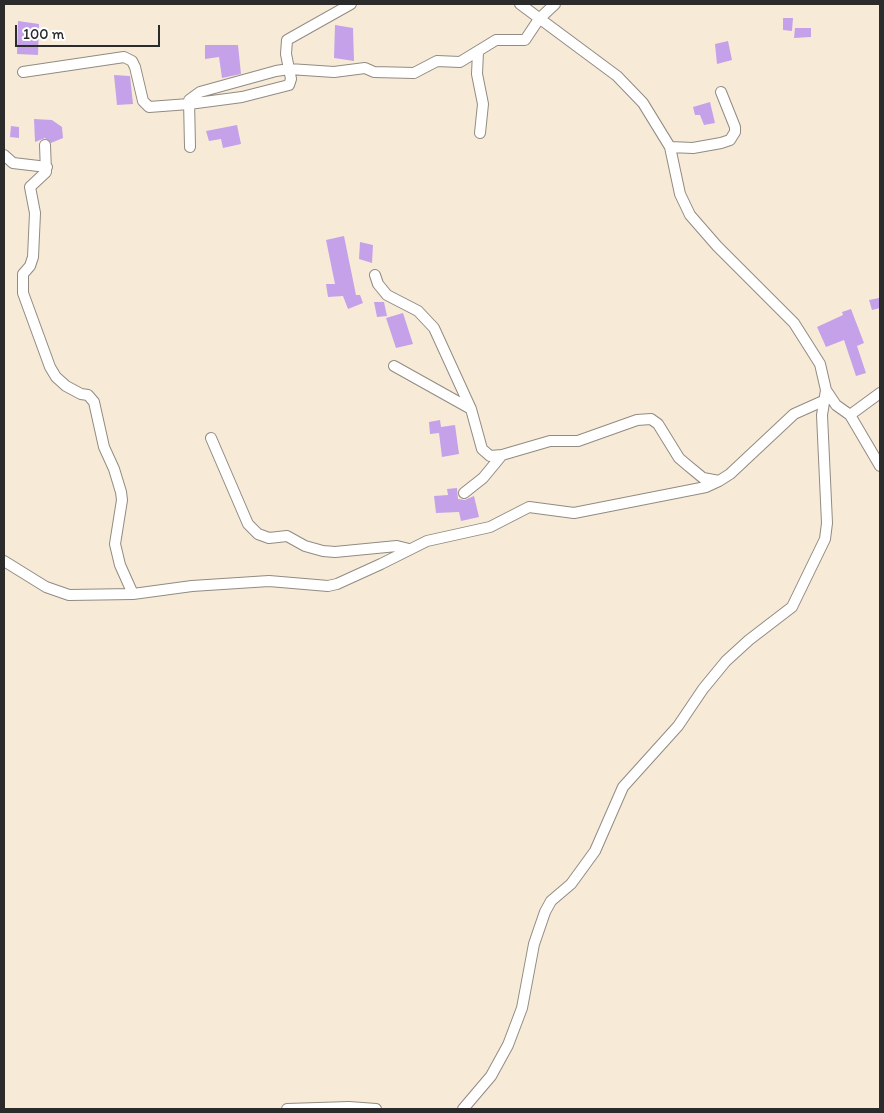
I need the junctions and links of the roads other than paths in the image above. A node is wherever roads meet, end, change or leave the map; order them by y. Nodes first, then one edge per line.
1 (351, 4) edge
2 (520, 4) edge
3 (555, 4) edge
4 (539, 19) junction
5 (478, 52) junction
6 (289, 69) junction
7 (23, 72) dead end
8 (721, 92) dead end
9 (189, 104) junction
10 (480, 133) dead end
11 (45, 145) dead end
12 (190, 147) dead end
13 (670, 147) junction
14 (4, 155) edge
15 (46, 167) junction
16 (375, 275) dead end
17 (394, 366) dead end
18 (826, 390) junction
19 (880, 393) edge
20 (823, 401) junction
21 (470, 409) junction
22 (802, 409) junction
23 (822, 415) junction
24 (850, 415) junction
25 (211, 438) dead end
26 (502, 455) junction
27 (880, 466) edge
28 (719, 481) junction
29 (464, 493) dead end
30 (409, 549) junction
31 (4, 561) edge
32 (133, 594) junction
33 (287, 1109) edge
34 (376, 1109) edge
35 (463, 1109) edge

1 - 6 street
2 - 4 street
3 - 4 street
4 - 5 street
4 - 13 street
5 - 6 street
5 - 10 street
6 - 9 street
6 - 9 street
7 - 9 street
8 - 13 street
9 - 12 street
11 - 15 street
13 - 18 street
14 - 15 street
15 - 32 street
16 - 21 street
17 - 21 street
18 - 20 street
18 - 24 street
19 - 24 street
20 - 22 street
20 - 23 street
21 - 26 street
22 - 23 street
22 - 28 street
23 - 35 street
24 - 27 street
25 - 30 street
26 - 28 street
26 - 29 street
28 - 30 street
30 - 32 street
31 - 32 street
33 - 34 street

